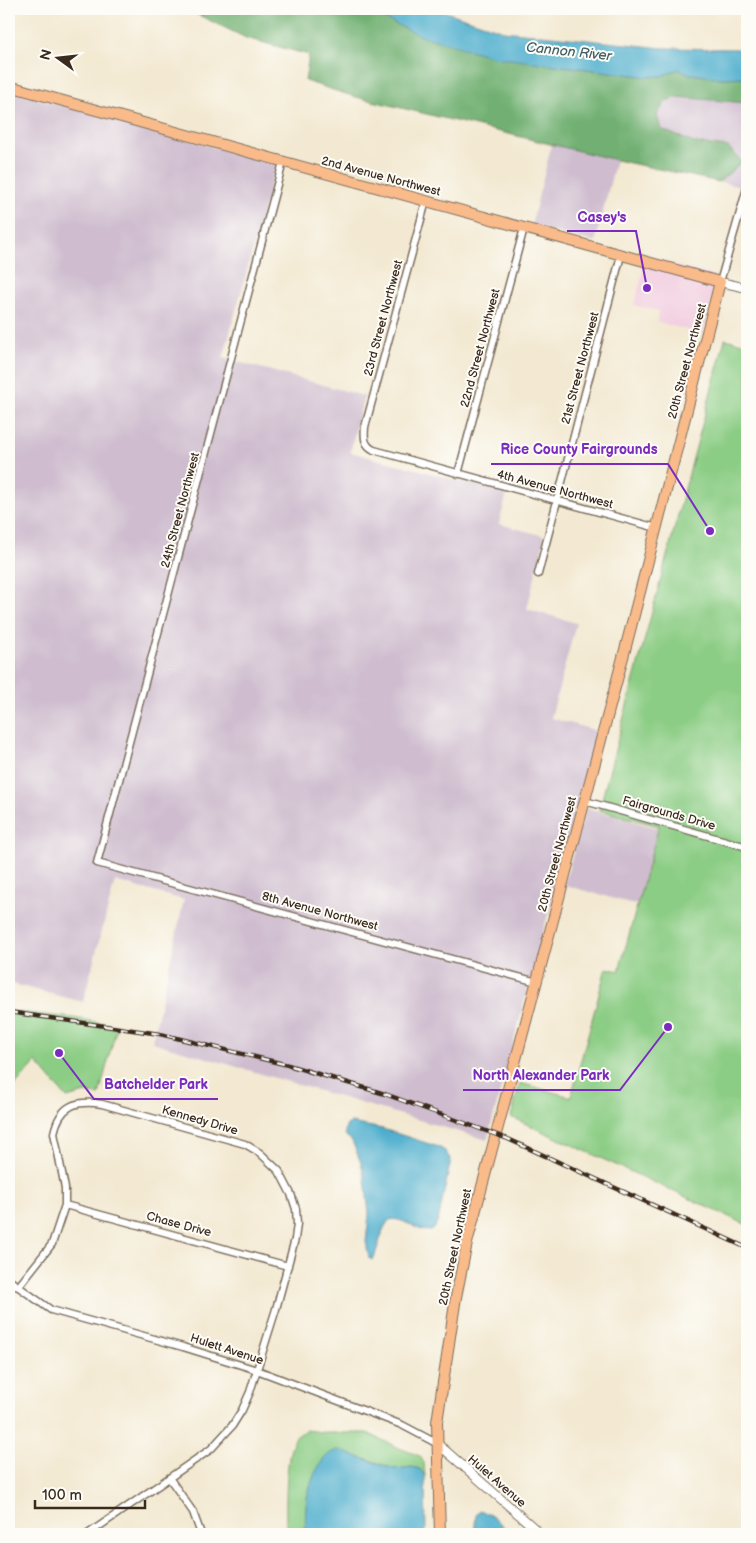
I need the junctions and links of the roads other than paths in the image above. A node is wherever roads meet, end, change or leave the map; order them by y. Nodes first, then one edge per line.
1 (9, 86) edge
2 (282, 162) junction
3 (747, 188) edge
4 (426, 201) junction
5 (524, 228) junction
6 (622, 255) junction
7 (720, 282) junction
8 (747, 288) edge
9 (365, 441) joint
10 (458, 474) junction
11 (558, 501) junction
12 (657, 528) junction
13 (538, 574) dead end
14 (585, 801) junction
15 (747, 847) edge
16 (97, 862) joint
17 (536, 982) junction
18 (65, 1205) junction
19 (288, 1266) junction
20 (9, 1280) edge
21 (18, 1287) junction
22 (257, 1370) junction
23 (438, 1444) junction
24 (170, 1479) junction
25 (88, 1534) edge
26 (201, 1534) edge
27 (440, 1534) edge
28 (541, 1534) edge

1 - 2 highway, 2nd Avenue Northwest
2 - 4 highway, 2nd Avenue Northwest
2 - 16 street, 24th Street Northwest
3 - 7 street, 20th Street Northwest
4 - 5 highway, 2nd Avenue Northwest
4 - 9 street, 23rd Street Northwest
5 - 6 highway, 2nd Avenue Northwest
5 - 10 street, 22nd Street Northwest
6 - 7 highway, 2nd Avenue Northwest
6 - 11 street, 21st Street Northwest
7 - 8 street, 2nd Avenue Northwest
7 - 12 highway, 20th Street Northwest
9 - 10 street, 4th Avenue Northwest
10 - 11 street, 4th Avenue Northwest
11 - 12 street, 4th Avenue Northwest
11 - 13 street, 21st Street Northwest
12 - 14 highway, 20th Street Northwest
14 - 15 street, Fairgrounds Drive
14 - 17 highway, 20th Street Northwest
16 - 17 street, 8th Avenue Northwest
17 - 23 highway, 20th Street Northwest
18 - 19 street, Chase Drive
18 - 19 street, Kennedy Drive
18 - 21 street, Kennedy Drive
19 - 22 street, Kennedy Drive
20 - 21 street, Hulett Avenue
21 - 22 street, Hulett Avenue
22 - 23 street, Hulett Avenue
22 - 24 street, Kennedy Drive
23 - 27 highway, 20th Street Northwest
23 - 28 street, Hulet Avenue
24 - 25 street, Kennedy Drive
24 - 26 street

